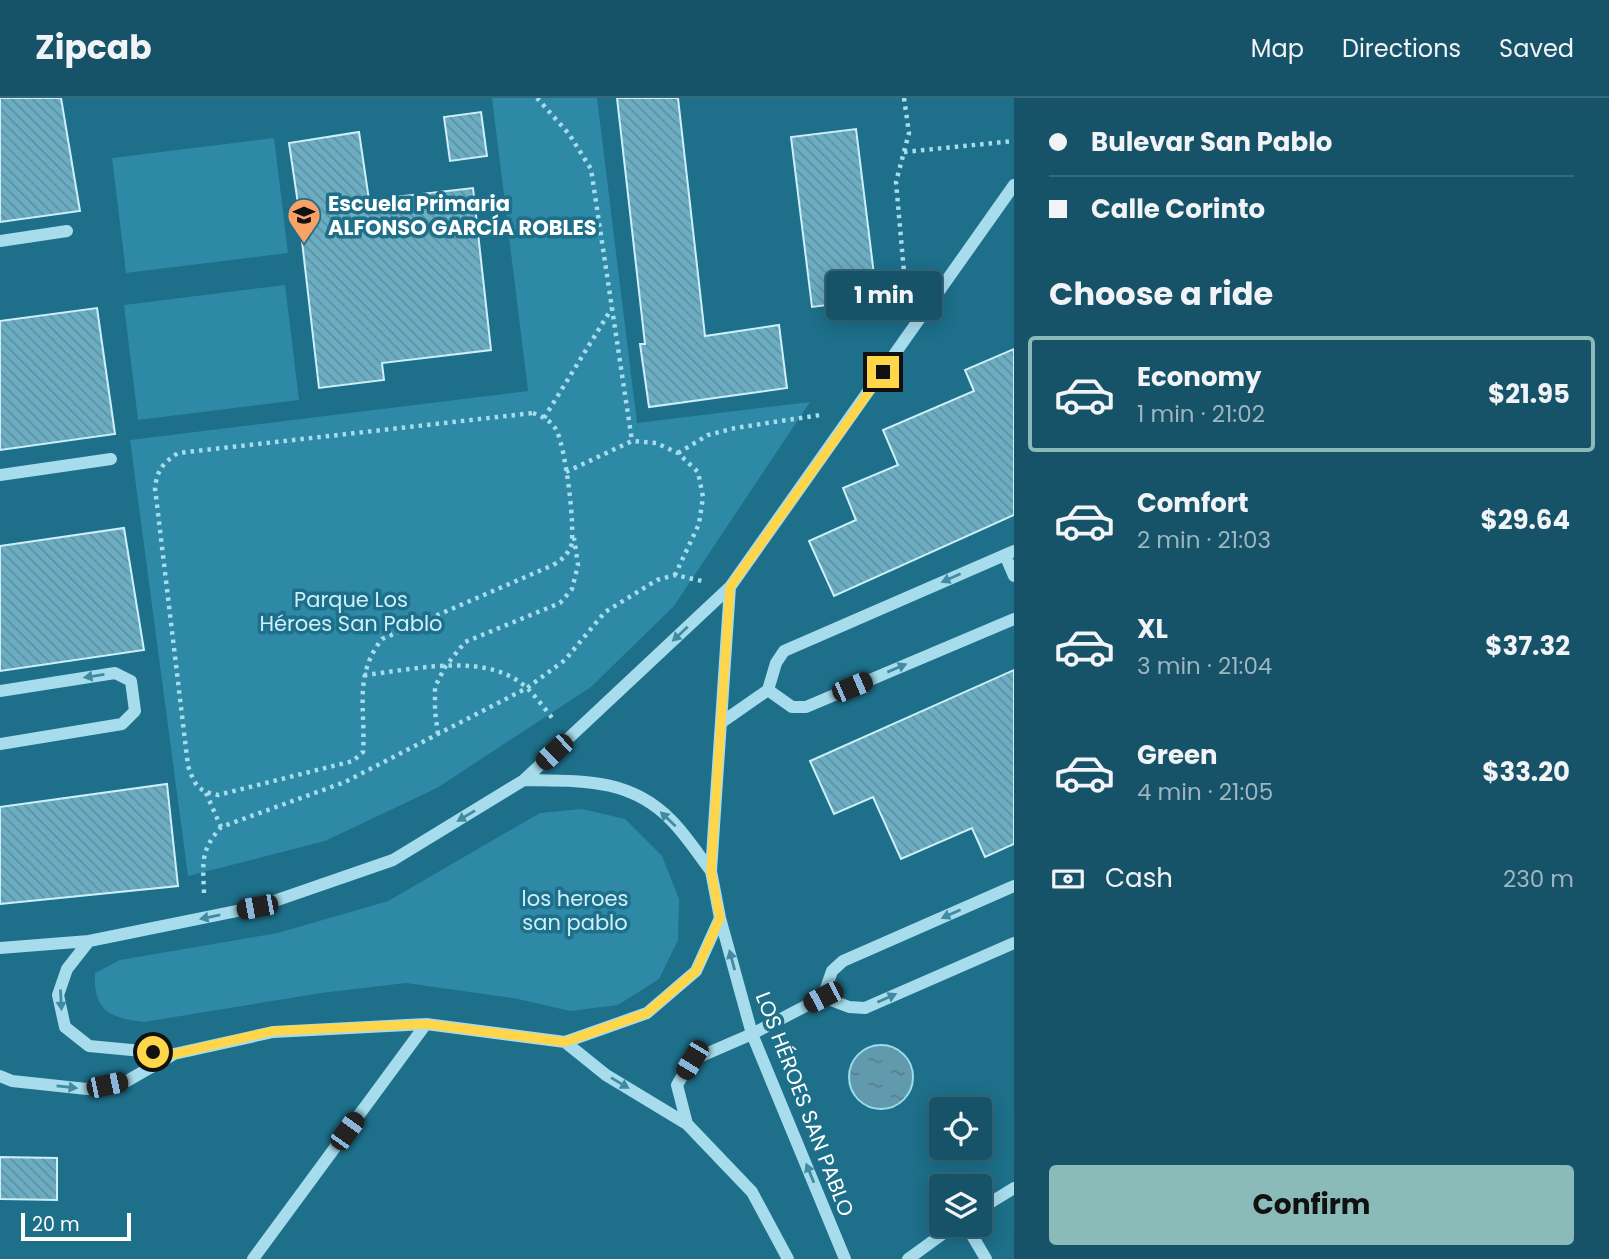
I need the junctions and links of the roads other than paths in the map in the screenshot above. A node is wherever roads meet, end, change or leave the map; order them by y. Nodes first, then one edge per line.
1 (1014, 185) edge
2 (67, 231) dead end
3 (0, 241) edge
4 (111, 458) dead end
5 (0, 475) edge
6 (1009, 553) edge
7 (1014, 576) edge
8 (730, 587) junction
9 (1014, 618) edge
10 (768, 690) junction
11 (0, 691) edge
12 (722, 722) junction
13 (0, 744) edge
14 (524, 780) junction
15 (711, 871) junction
16 (1014, 886) edge
17 (720, 918) junction
18 (89, 941) junction
19 (1014, 943) edge
20 (0, 948) edge
21 (823, 997) junction
22 (426, 1024) junction
23 (752, 1034) junction
24 (565, 1042) junction
25 (174, 1054) junction
26 (0, 1076) edge
27 (687, 1124) junction
28 (1014, 1188) edge
29 (992, 1202) edge
30 (939, 1237) edge
31 (973, 1237) edge
32 (253, 1259) edge
33 (788, 1259) edge
34 (845, 1259) edge
35 (908, 1259) edge
36 (986, 1259) edge

1 - 8 street
2 - 3 street
4 - 5 street
6 - 7 street
6 -> 10 street
8 - 12 street, LOS HÉROES SAN PABLO
8 -> 14 street
10 -> 9 street
10 - 12 street
13 -> 11 street
12 - 15 street, LOS HÉROES SAN PABLO
15 -> 14 street
14 -> 18 street
15 - 17 street, LOS HÉROES SAN PABLO
16 -> 21 street
23 -> 17 street, LOS HÉROES SAN PABLO
17 - 24 street
18 - 20 street
18 -> 25 street
21 -> 19 street
21 - 23 street
22 - 24 street
22 - 25 street
22 - 32 street
23 - 27 street
34 -> 23 street, LOS HÉROES SAN PABLO
24 -> 27 street
26 -> 25 street
27 - 33 street
28 - 29 street
30 - 35 street
31 - 36 street

